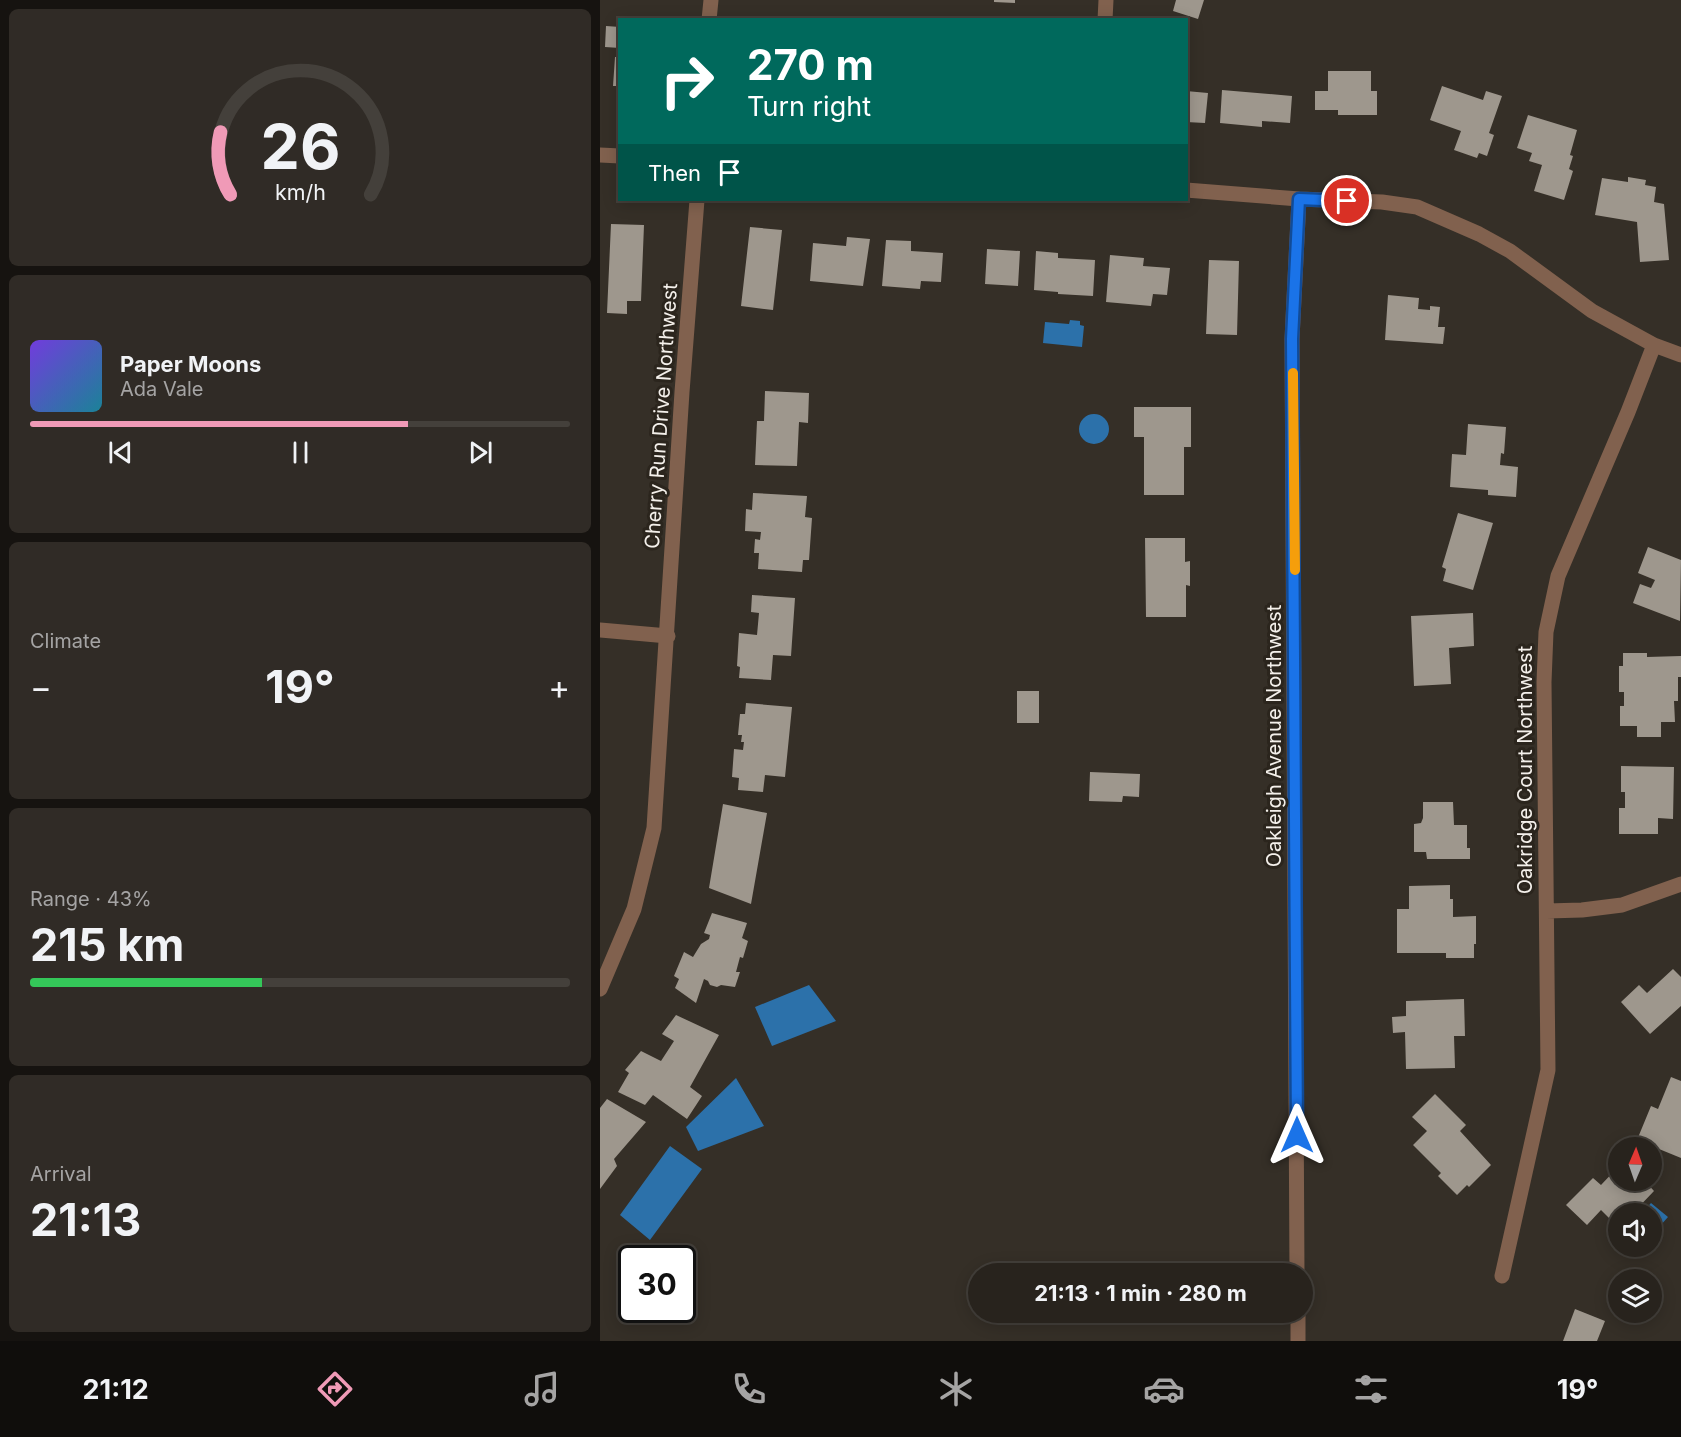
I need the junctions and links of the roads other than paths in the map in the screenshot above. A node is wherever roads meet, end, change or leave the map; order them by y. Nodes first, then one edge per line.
1 (711, 0) edge
2 (1106, 0) edge
3 (710, 18) edge
4 (1105, 18) edge
5 (600, 155) edge
6 (618, 156) edge
7 (1188, 190) edge
8 (1299, 199) junction
9 (698, 201) edge
10 (1654, 345) junction
11 (1681, 355) edge
12 (600, 630) edge
13 (668, 636) junction
14 (1681, 884) edge
15 (1547, 911) junction
16 (600, 989) edge
17 (1298, 1263) edge
18 (1502, 1276) dead end
19 (1298, 1323) edge
20 (1298, 1341) edge

1 - 3 street
2 - 4 street
5 - 6 street
7 - 8 street
8 - 10 street
8 - 17 street, Oakleigh Avenue Northwest
9 - 13 street, Cherry Run Drive Northwest
10 - 11 street
10 - 15 street, Oakridge Court Northwest
12 - 13 street
13 - 16 street, Cherry Run Drive Northwest
14 - 15 street
15 - 18 street, Oakridge Court Northwest
19 - 20 street

